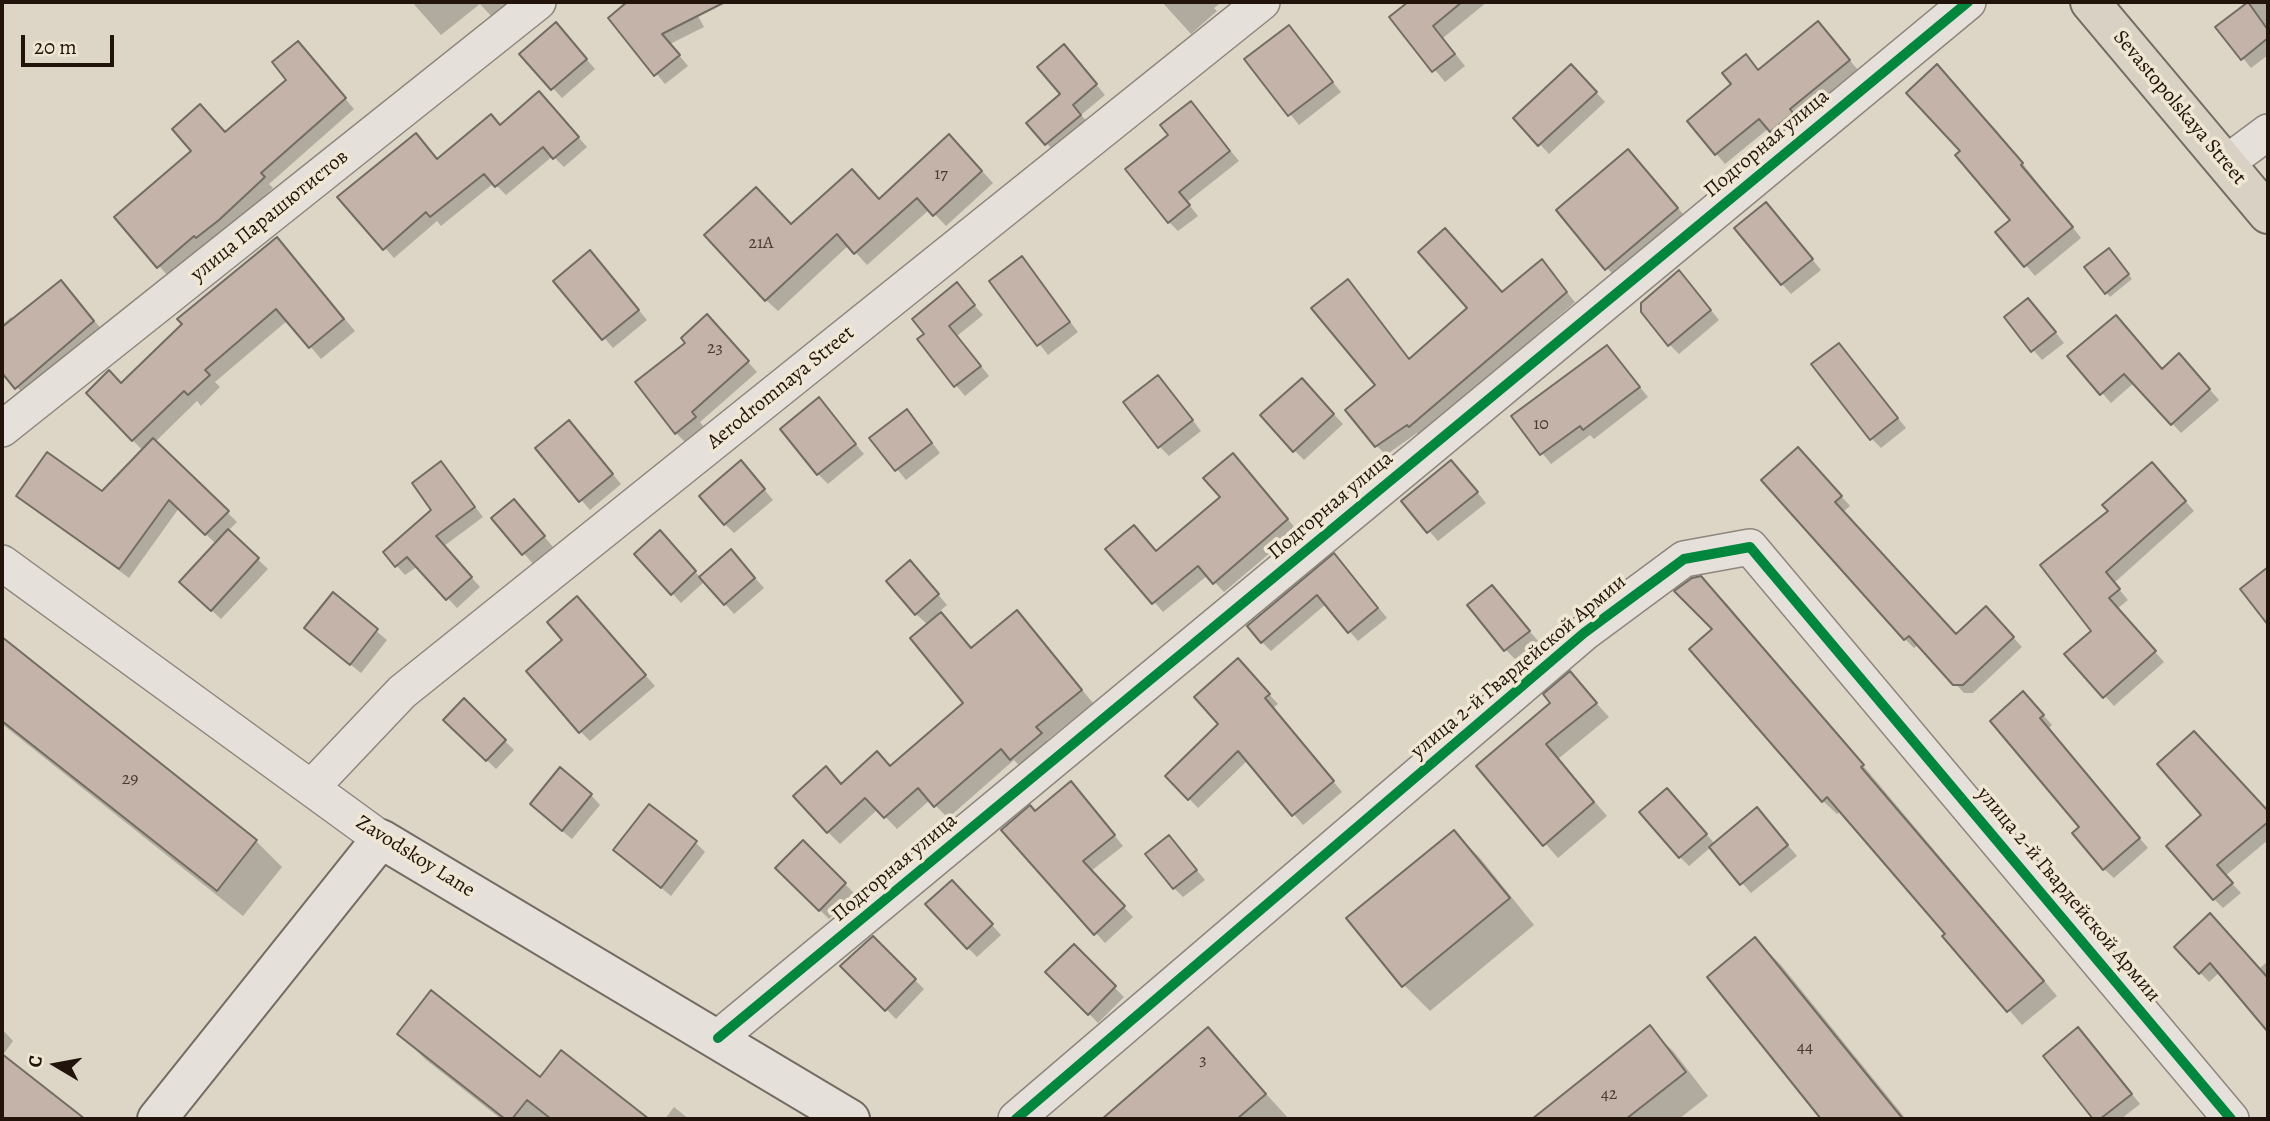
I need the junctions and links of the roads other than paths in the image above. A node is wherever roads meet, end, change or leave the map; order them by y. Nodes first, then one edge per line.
1 (538, 2) edge
2 (1262, 2) edge
3 (1968, 2) edge
4 (2090, 2) edge
5 (2268, 132) edge
6 (2225, 164) junction
7 (2268, 214) edge
8 (2, 429) edge
9 (2, 563) edge
10 (311, 788) junction
11 (381, 839) junction
12 (718, 1038) junction
13 (157, 1119) edge
14 (850, 1119) edge
15 (1016, 1119) edge
16 (2231, 1119) edge

1 - 8 street, улица Парашютистов
2 - 10 street, Aerodromnaya Street
3 - 12 street, Подгорная улица
4 - 6 main road, Sevastopolskaya Street
5 - 6 street
6 - 7 main road, Sevastopolskaya Street
9 - 10 street, Zavodskoy Lane
10 - 11 street, Zavodskoy Lane
11 - 12 street, Zavodskoy Lane
11 - 13 street
12 - 14 street, Zavodskoy Lane
15 - 16 street, улица 2-й Гвардейской Армии

